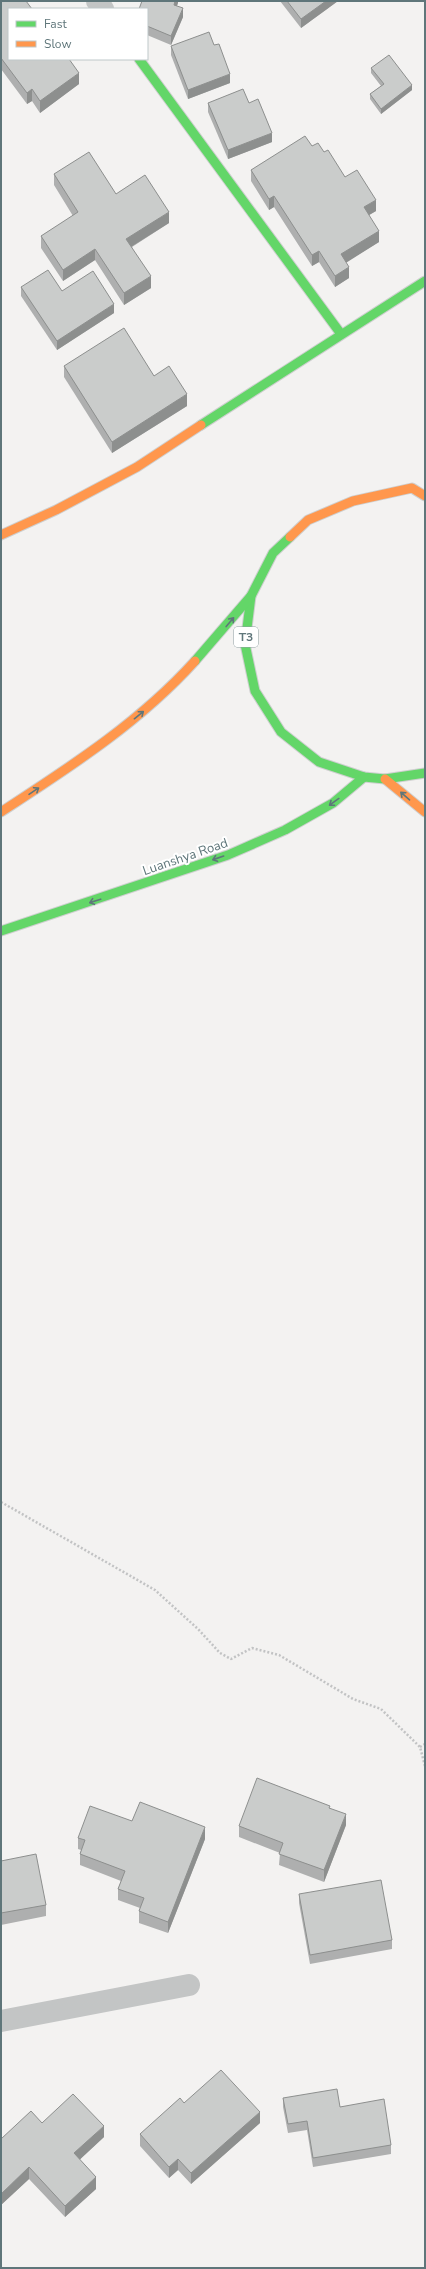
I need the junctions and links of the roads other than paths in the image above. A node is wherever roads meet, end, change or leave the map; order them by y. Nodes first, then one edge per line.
1 (140, 60) edge
2 (425, 281) edge
3 (341, 334) junction
4 (425, 486) edge
5 (412, 488) junction
6 (425, 496) edge
7 (1, 535) edge
8 (251, 596) junction
9 (425, 773) edge
10 (364, 777) junction
11 (385, 779) junction
12 (1, 812) edge
13 (425, 812) edge
14 (1, 931) edge
15 (189, 1985) dead end
16 (1, 2021) edge

1 - 3 main road
2 - 3 main road
3 - 7 main road
4 - 5 main road, T3
5 - 6 main road
5 - 8 main road, T3
8 - 10 main road, T3
12 -> 8 main road, T3
9 - 11 main road, T3
10 - 11 main road, T3
10 -> 14 main road, Luanshya Road
13 -> 11 main road
15 - 16 street

